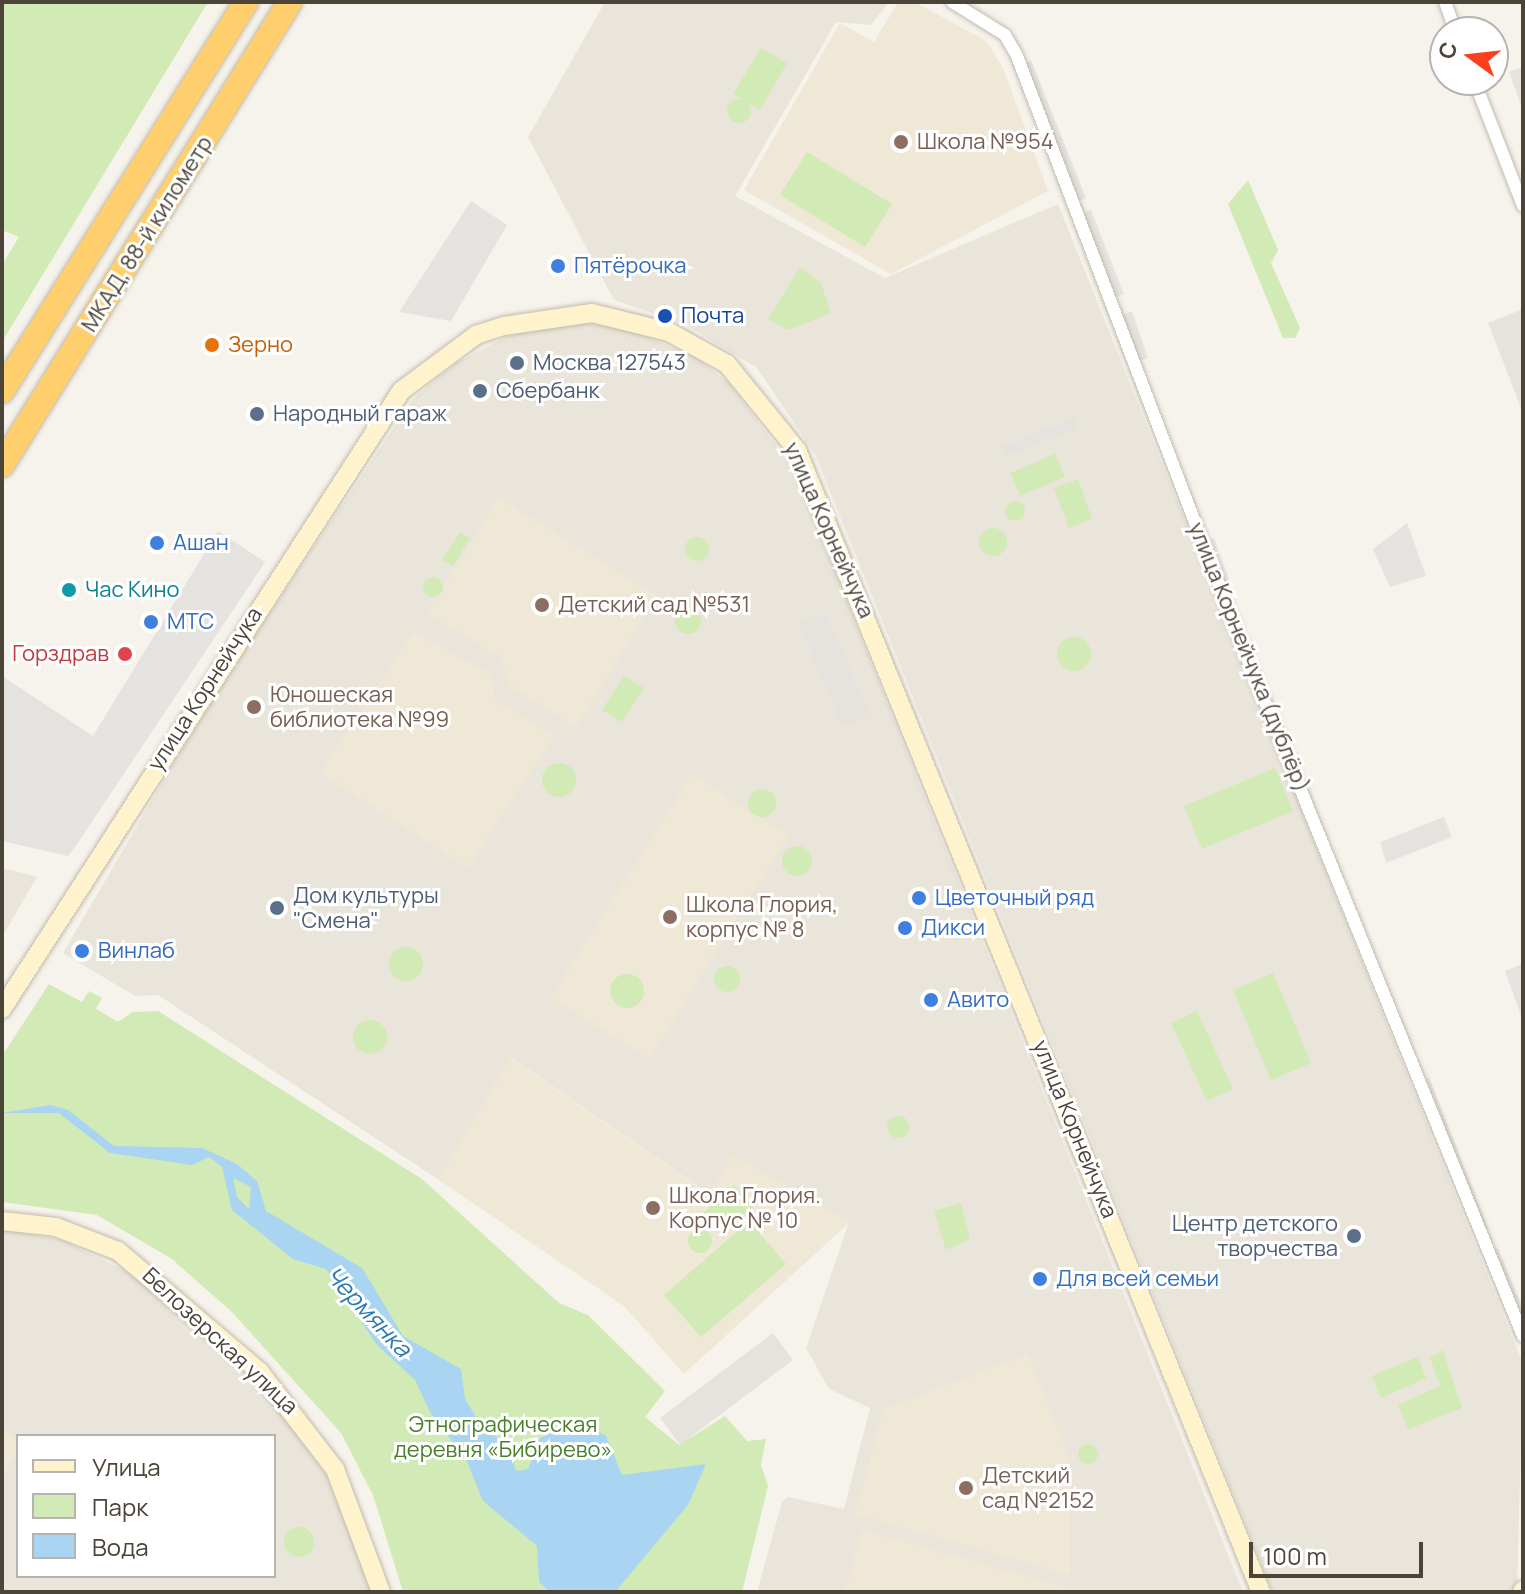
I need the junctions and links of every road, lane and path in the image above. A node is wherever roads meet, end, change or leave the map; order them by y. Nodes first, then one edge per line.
1 (246, 2) edge
2 (290, 2) edge
3 (952, 2) edge
4 (1480, 96) edge
5 (1523, 206) edge
6 (2, 391) edge
7 (2, 465) edge
8 (2, 1009) edge
9 (2, 1221) edge
10 (1523, 1336) edge
11 (381, 1592) edge
12 (1261, 1592) edge

1 - 6 highway, МКАД, 88-й километр
2 - 7 highway, МКАД, 88-й километр
3 - 10 street, улица Корнейчука (дублёр)
4 - 5 street
8 - 12 street, улица Корнейчука
9 - 11 street, Белозерская улица

